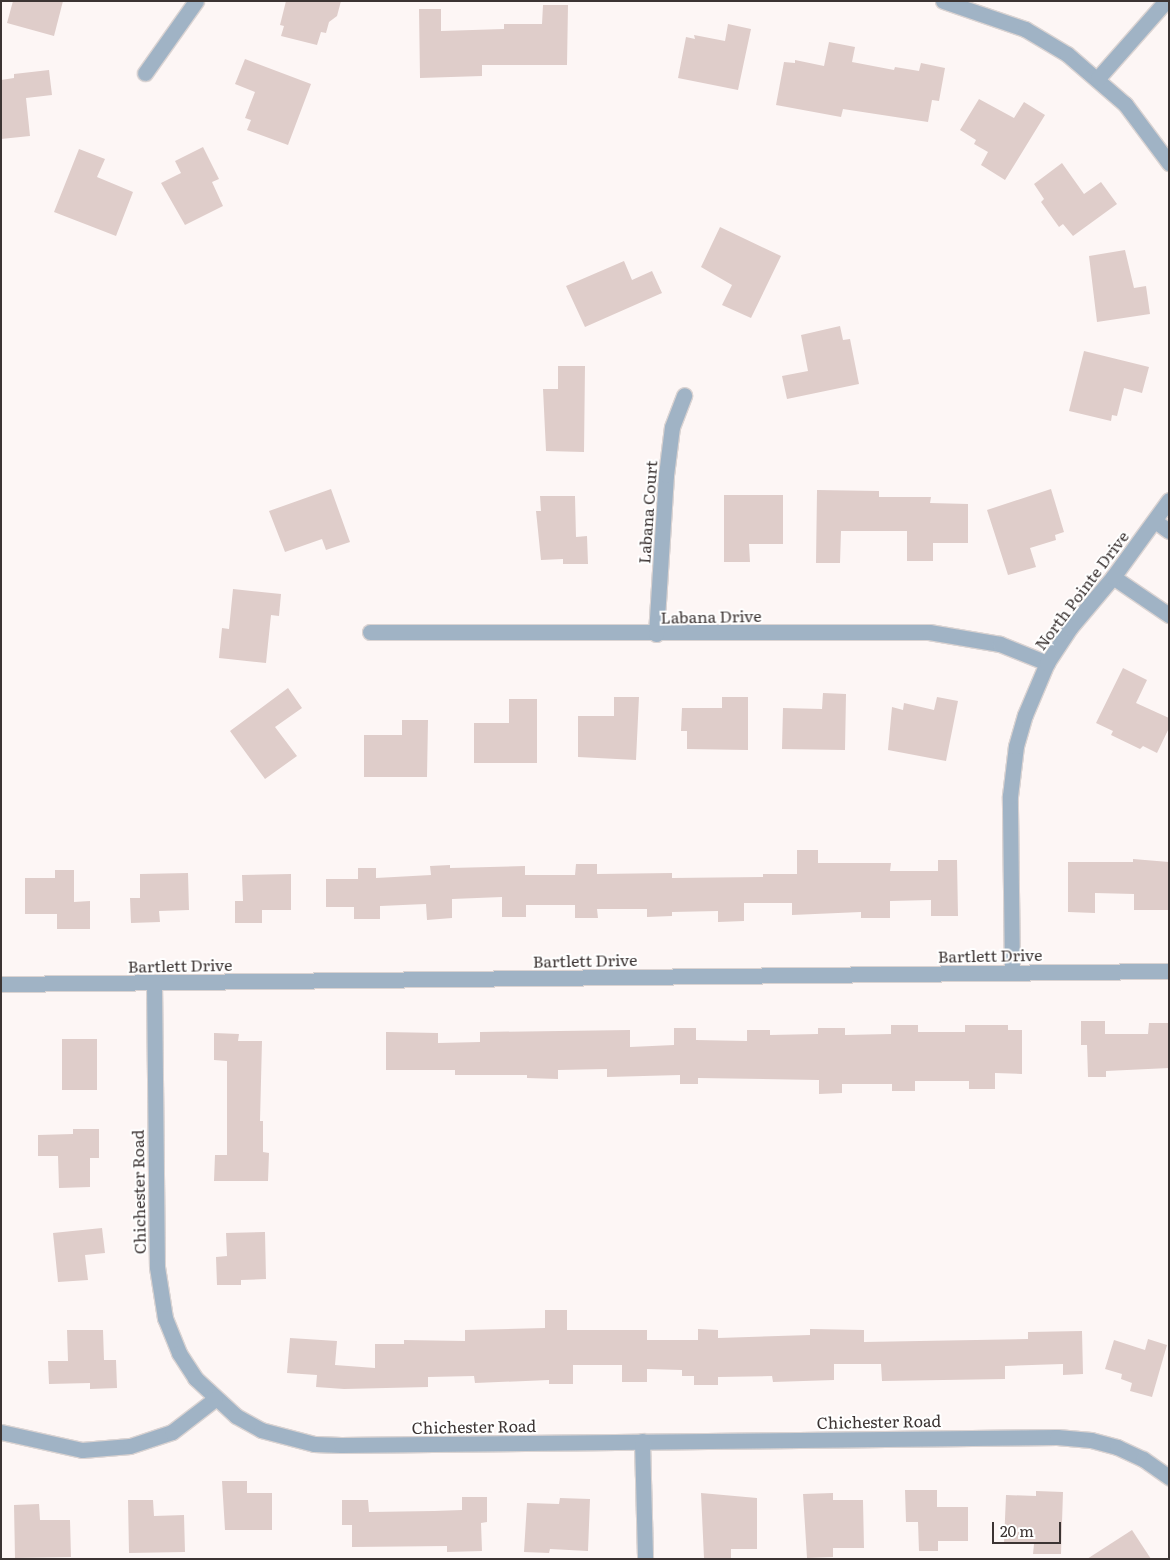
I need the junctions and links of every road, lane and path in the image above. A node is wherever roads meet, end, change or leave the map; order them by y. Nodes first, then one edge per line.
1 (196, 1) edge
2 (943, 1) edge
3 (1166, 1) edge
4 (145, 73) dead end
5 (1098, 78) junction
6 (1169, 163) edge
7 (684, 395) dead end
8 (1169, 500) edge
9 (1154, 521) junction
10 (1169, 531) edge
11 (1113, 577) junction
12 (1169, 615) edge
13 (370, 632) dead end
14 (656, 634) junction
15 (1047, 663) junction
16 (1169, 971) edge
17 (1012, 972) junction
18 (154, 983) junction
19 (1, 984) edge
20 (215, 1399) junction
21 (1, 1432) edge
22 (642, 1441) junction
23 (1169, 1477) edge
24 (645, 1559) edge

1 - 4 street
2 - 5 street
3 - 5 street
5 - 6 street
7 - 14 street, Labana Court
8 - 9 street, North Pointe Drive
9 - 10 street
9 - 11 street, North Pointe Drive
11 - 12 street
11 - 15 street, North Pointe Drive
13 - 14 street, Labana Drive
14 - 15 street, Labana Drive
15 - 17 street, North Pointe Drive
16 - 17 street, Bartlett Drive
17 - 18 street, Bartlett Drive
18 - 19 street, Bartlett Drive
18 - 20 street, Chichester Road
20 - 21 street
20 - 22 street, Chichester Road
22 - 23 street, Chichester Road
22 - 24 street

